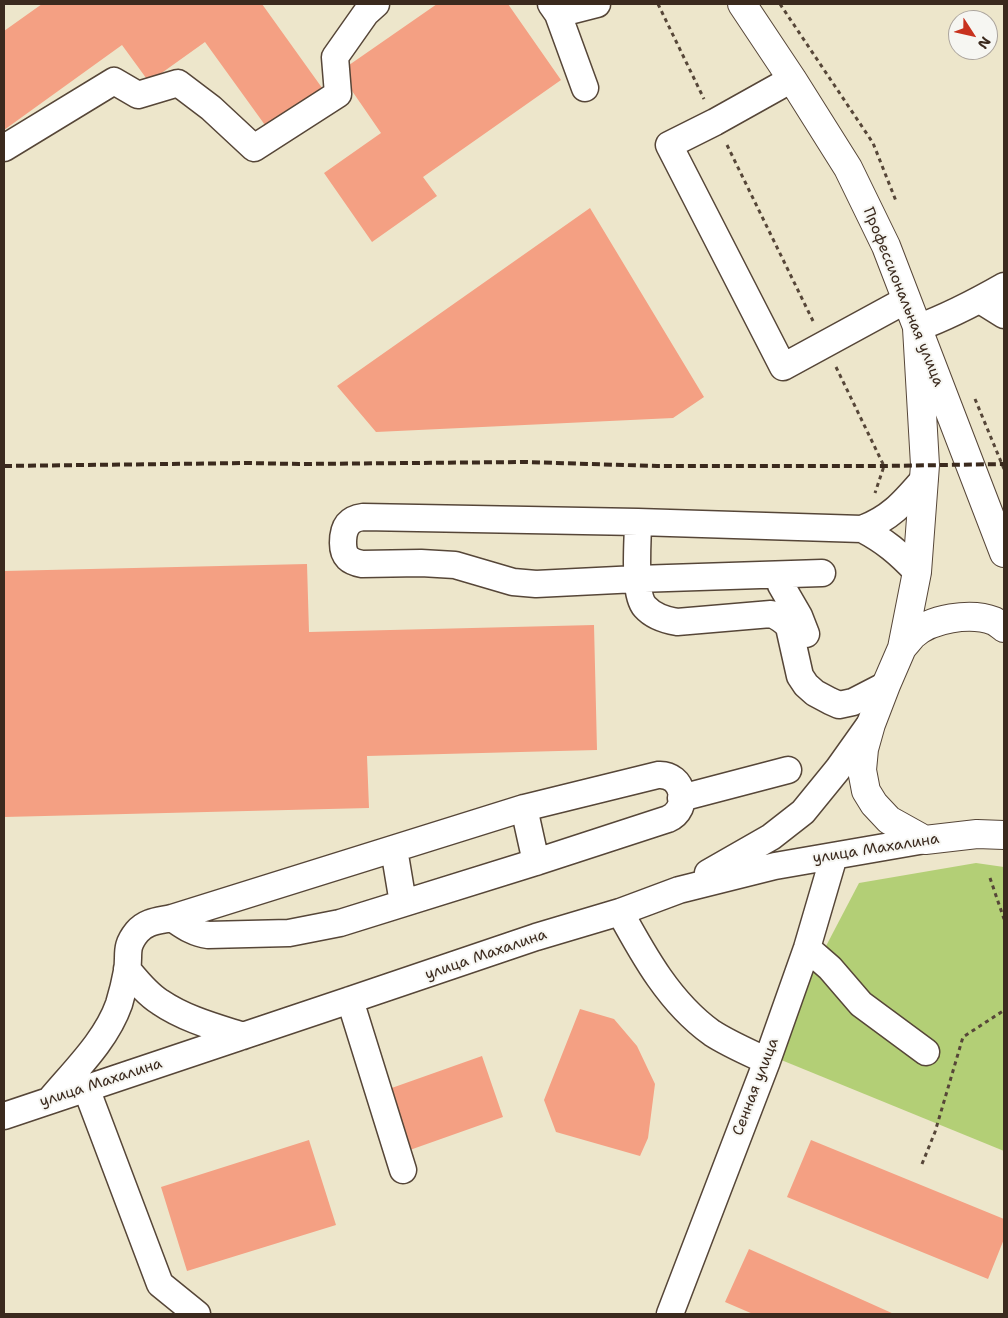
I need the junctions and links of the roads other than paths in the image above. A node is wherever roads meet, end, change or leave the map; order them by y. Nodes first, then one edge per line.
1 (376, 4) edge
2 (597, 4) edge
3 (742, 4) edge
4 (555, 9) edge
5 (792, 79) junction
6 (585, 88) dead end
7 (4, 148) edge
8 (1004, 286) edge
9 (906, 300) junction
10 (980, 300) junction
11 (1004, 315) edge
12 (917, 328) junction
13 (924, 479) junction
14 (638, 522) junction
15 (862, 529) junction
16 (1004, 554) edge
17 (917, 572) junction
18 (822, 573) dead end
19 (780, 575) junction
20 (637, 579) junction
21 (1004, 628) edge
22 (902, 648) junction
23 (886, 685) junction
24 (815, 693) junction
25 (871, 724) junction
26 (788, 770) dead end
27 (682, 798) junction
28 (524, 808) junction
29 (1004, 820) edge
30 (977, 834) junction
31 (1004, 835) edge
32 (926, 840) junction
33 (394, 849) junction
34 (834, 856) junction
35 (536, 862) junction
36 (679, 890) junction
37 (403, 904) junction
38 (620, 912) junction
39 (172, 918) junction
40 (807, 948) junction
41 (127, 969) junction
42 (350, 1000) junction
43 (243, 1036) junction
44 (926, 1052) dead end
45 (767, 1061) junction
46 (86, 1088) junction
47 (50, 1100) junction
48 (4, 1116) edge
49 (403, 1170) dead end
50 (197, 1314) edge
51 (670, 1314) edge

1 - 7 street
2 - 4 street
3 - 5 main road, Профессиональная улица
4 - 6 street
5 - 9 main road, Профессиональная улица
5 - 9 street
8 - 10 street
9 - 12 main road, Профессиональная улица
10 - 11 street
10 - 12 street
12 - 13 main road
12 - 16 main road, Профессиональная улица
13 - 15 street
13 - 17 main road
14 - 15 street
14 - 20 street
14 - 20 street
15 - 17 street
17 - 22 main road
18 - 19 street
19 - 20 street
19 - 24 street
20 - 24 street
21 - 22 main road
22 - 23 main road
23 - 24 street
23 - 25 main road
25 - 32 main road
25 - 36 street
26 - 27 street
27 - 28 street
27 - 35 street
28 - 33 street
28 - 35 street
29 - 30 main road
30 - 31 main road
30 - 32 main road, улица Махалина
32 - 34 street, улица Махалина
33 - 37 street
33 - 39 street
34 - 36 street, улица Махалина
34 - 40 street, Сенная улица
35 - 37 street
36 - 38 street, улица Махалина
37 - 39 street
38 - 42 street, улица Махалина
38 - 45 street
39 - 41 street
40 - 44 street
40 - 45 street, Сенная улица
41 - 43 street
41 - 47 street
42 - 43 street, улица Махалина
42 - 49 street
43 - 46 street, улица Махалина
45 - 51 street, Сенная улица
46 - 47 street, улица Махалина
46 - 50 street
47 - 48 street, улица Махалина

